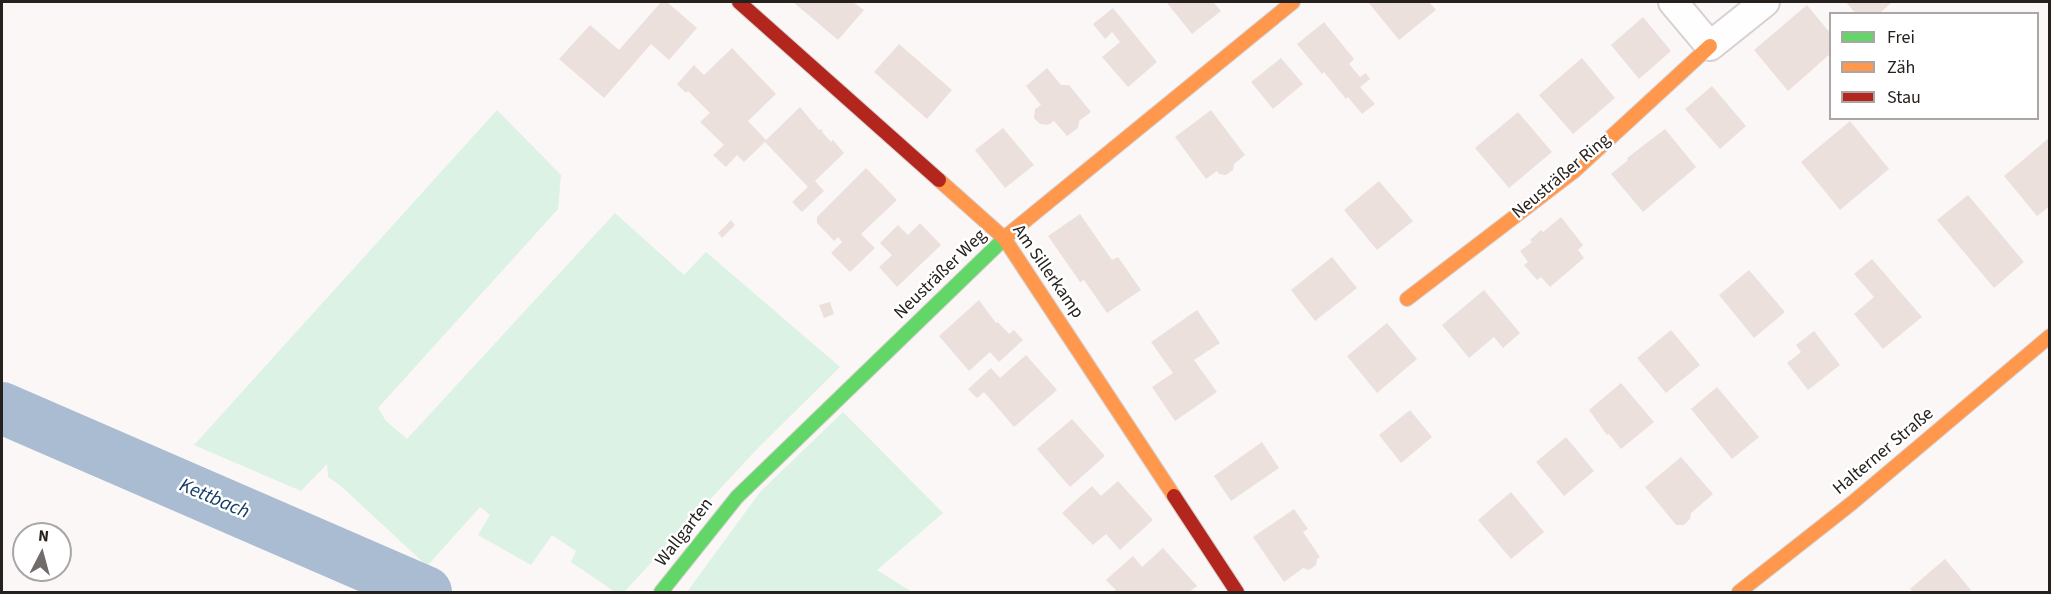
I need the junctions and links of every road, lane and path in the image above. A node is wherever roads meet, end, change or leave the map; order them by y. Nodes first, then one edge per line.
1 (739, 2) edge
2 (1293, 2) edge
3 (1673, 2) edge
4 (1765, 2) edge
5 (1710, 46) junction
6 (1004, 238) junction
7 (1407, 299) dead end
8 (2049, 336) edge
9 (737, 497) joint
10 (661, 592) edge
11 (1237, 592) edge
12 (1739, 592) edge

1 - 6 street, Am Sillerkamp
2 - 6 street, Neusträßer Weg
3 - 5 street
4 - 5 street, Neusträßer Ring
5 - 7 street, Neusträßer Ring
6 - 9 street, Neusträßer Weg
6 - 11 street, Am Sillerkamp
8 - 12 street, Halterner Straße
9 - 10 street, Wallgarten

